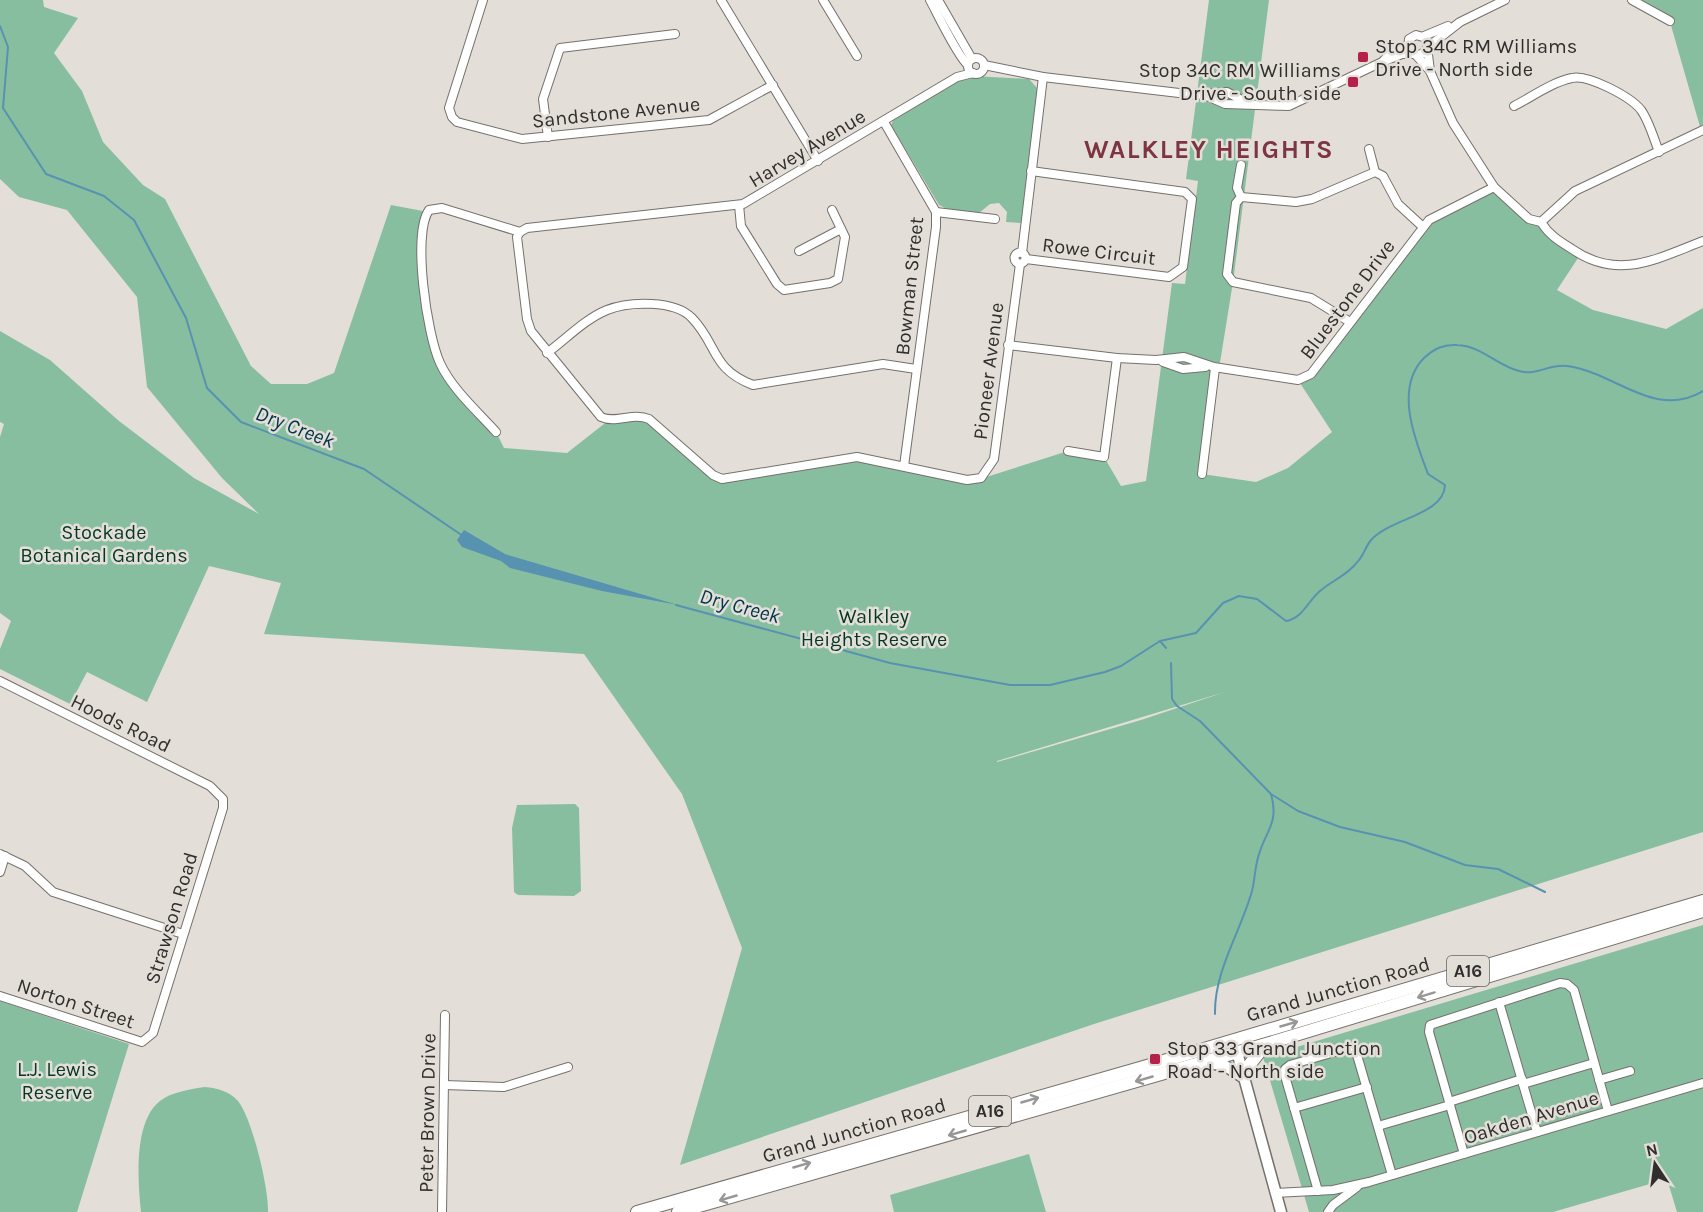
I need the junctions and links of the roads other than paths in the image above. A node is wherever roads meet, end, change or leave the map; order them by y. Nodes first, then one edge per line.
1 (483, 0) edge
2 (721, 0) edge
3 (823, 0) edge
4 (930, 0) edge
5 (938, 0) edge
6 (1505, 0) edge
7 (1632, 0) edge
8 (1670, 21) dead end
9 (1460, 22) junction
10 (675, 34) dead end
11 (1424, 36) junction
12 (1408, 45) junction
13 (1427, 49) junction
14 (1415, 54) junction
15 (857, 56) dead end
16 (1382, 62) junction
17 (984, 65) junction
18 (972, 67) junction
19 (1430, 71) junction
20 (1015, 73) junction
21 (1043, 77) junction
22 (773, 85) junction
23 (1514, 106) dead end
24 (884, 122) junction
25 (1701, 129) edge
26 (548, 137) junction
27 (1369, 149) dead end
28 (1659, 152) junction
29 (819, 161) junction
30 (1241, 165) dead end
31 (1031, 171) junction
32 (1375, 172) junction
33 (1494, 187) junction
34 (1241, 197) junction
35 (739, 205) junction
36 (832, 210) dead end
37 (936, 212) junction
38 (995, 219) dead end
39 (1541, 222) junction
40 (1423, 227) junction
41 (841, 229) junction
42 (520, 232) junction
43 (1703, 241) edge
44 (799, 251) dead end
45 (1022, 258) junction
46 (1350, 322) junction
47 (1008, 345) junction
48 (547, 353) junction
49 (1117, 358) junction
50 (1212, 367) junction
51 (916, 369) junction
52 (496, 432) dead end
53 (1068, 451) dead end
54 (904, 466) junction
55 (1202, 474) dead end
56 (0, 681) edge
57 (223, 799) joint
58 (3, 855) edge
59 (0, 873) edge
60 (1703, 901) edge
61 (1703, 911) edge
62 (183, 934) junction
63 (0, 996) edge
64 (1499, 1002) junction
65 (445, 1015) dead end
66 (142, 1042) joint
67 (1266, 1044) junction
68 (1235, 1046) junction
69 (1201, 1063) junction
70 (1594, 1063) junction
71 (568, 1067) dead end
72 (1630, 1071) dead end
73 (1243, 1075) junction
74 (1599, 1080) junction
75 (1523, 1082) junction
76 (1703, 1083) edge
77 (444, 1085) junction
78 (1366, 1087) junction
79 (1449, 1103) junction
80 (1294, 1108) junction
81 (1608, 1111) junction
82 (1378, 1126) junction
83 (1537, 1132) junction
84 (1464, 1154) junction
85 (1392, 1175) junction
86 (1369, 1182) junction
87 (1318, 1191) junction
88 (1275, 1193) junction
89 (442, 1212) edge
90 (637, 1212) edge
91 (678, 1212) edge
92 (1281, 1212) edge
93 (1328, 1212) edge

1 - 26 street, Sandstone Avenue
2 - 22 street
3 - 15 street
4 - 18 street
5 - 18 street
6 - 9 street
7 - 8 street
9 - 11 street
9 - 13 street
10 - 26 street
11 - 12 street
11 - 13 street
12 - 14 street
12 - 16 street
13 - 14 street
13 - 19 street
14 - 16 street
14 - 19 street
16 - 21 street
17 - 18 street
17 - 18 street
17 - 20 street
18 - 20 street, Harvey Avenue
18 - 24 street, Harvey Avenue
19 - 33 street
20 - 21 street
21 - 31 street, Pioneer Avenue
22 - 26 street, Sandstone Avenue
22 - 29 street
23 - 28 street
24 - 29 street, Harvey Avenue
24 - 37 street, Bowman Street
25 - 28 street
27 - 32 street
28 - 39 street
29 - 35 street, Harvey Avenue
30 - 34 street
31 - 45 street, Pioneer Avenue
31 - 45 street, Rowe Circuit
32 - 34 street
32 - 40 street
33 - 39 street
33 - 40 street, Bluestone Drive
34 - 46 street
35 - 41 street
35 - 42 street, Harvey Avenue
36 - 41 street
37 - 38 street
37 - 51 street, Bowman Street
39 - 43 street
40 - 46 street, Bluestone Drive
41 - 44 street
42 - 48 street
42 - 52 street
45 - 47 street, Pioneer Avenue
46 - 50 street, Bluestone Drive
47 - 49 street, Bluestone Drive
47 - 54 street, Pioneer Avenue
48 - 51 street
48 - 54 street
49 - 50 street, Bluestone Drive
49 - 53 street
50 - 55 street
51 - 54 street, Bowman Street
56 - 57 street, Hoods Road
57 - 62 street, Strawson Road
58 - 59 street
58 - 62 street
68 -> 60 highway, Grand Junction Road / A16
61 -> 67 highway, Grand Junction Road / A16
62 - 66 street, Strawson Road
63 - 66 street, Norton Street
64 - 70 street
64 - 75 street
64 - 79 street
65 - 77 street, Peter Brown Drive
67 - 68 highway, Grand Junction Road / A16
67 - 73 highway
68 - 69 highway, Grand Junction Road / A16
68 - 73 main road
90 -> 68 highway, Grand Junction Road / A16
69 - 73 main road
69 -> 91 highway, Grand Junction Road / A16
70 - 74 street
70 - 75 street
71 - 77 street
72 - 74 street
73 - 88 main road
74 - 81 street
75 - 79 street
75 - 83 street
76 - 81 street, Oakden Avenue
77 - 89 street, Peter Brown Drive
78 - 80 street
78 - 80 street
78 - 82 street
79 - 82 street
79 - 84 street
80 - 87 street
81 - 83 street, Oakden Avenue
82 - 85 street
83 - 84 street, Oakden Avenue
84 - 85 street, Oakden Avenue
85 - 86 street, Oakden Avenue
86 - 87 street
86 - 93 street
87 - 88 street
88 - 92 main road

